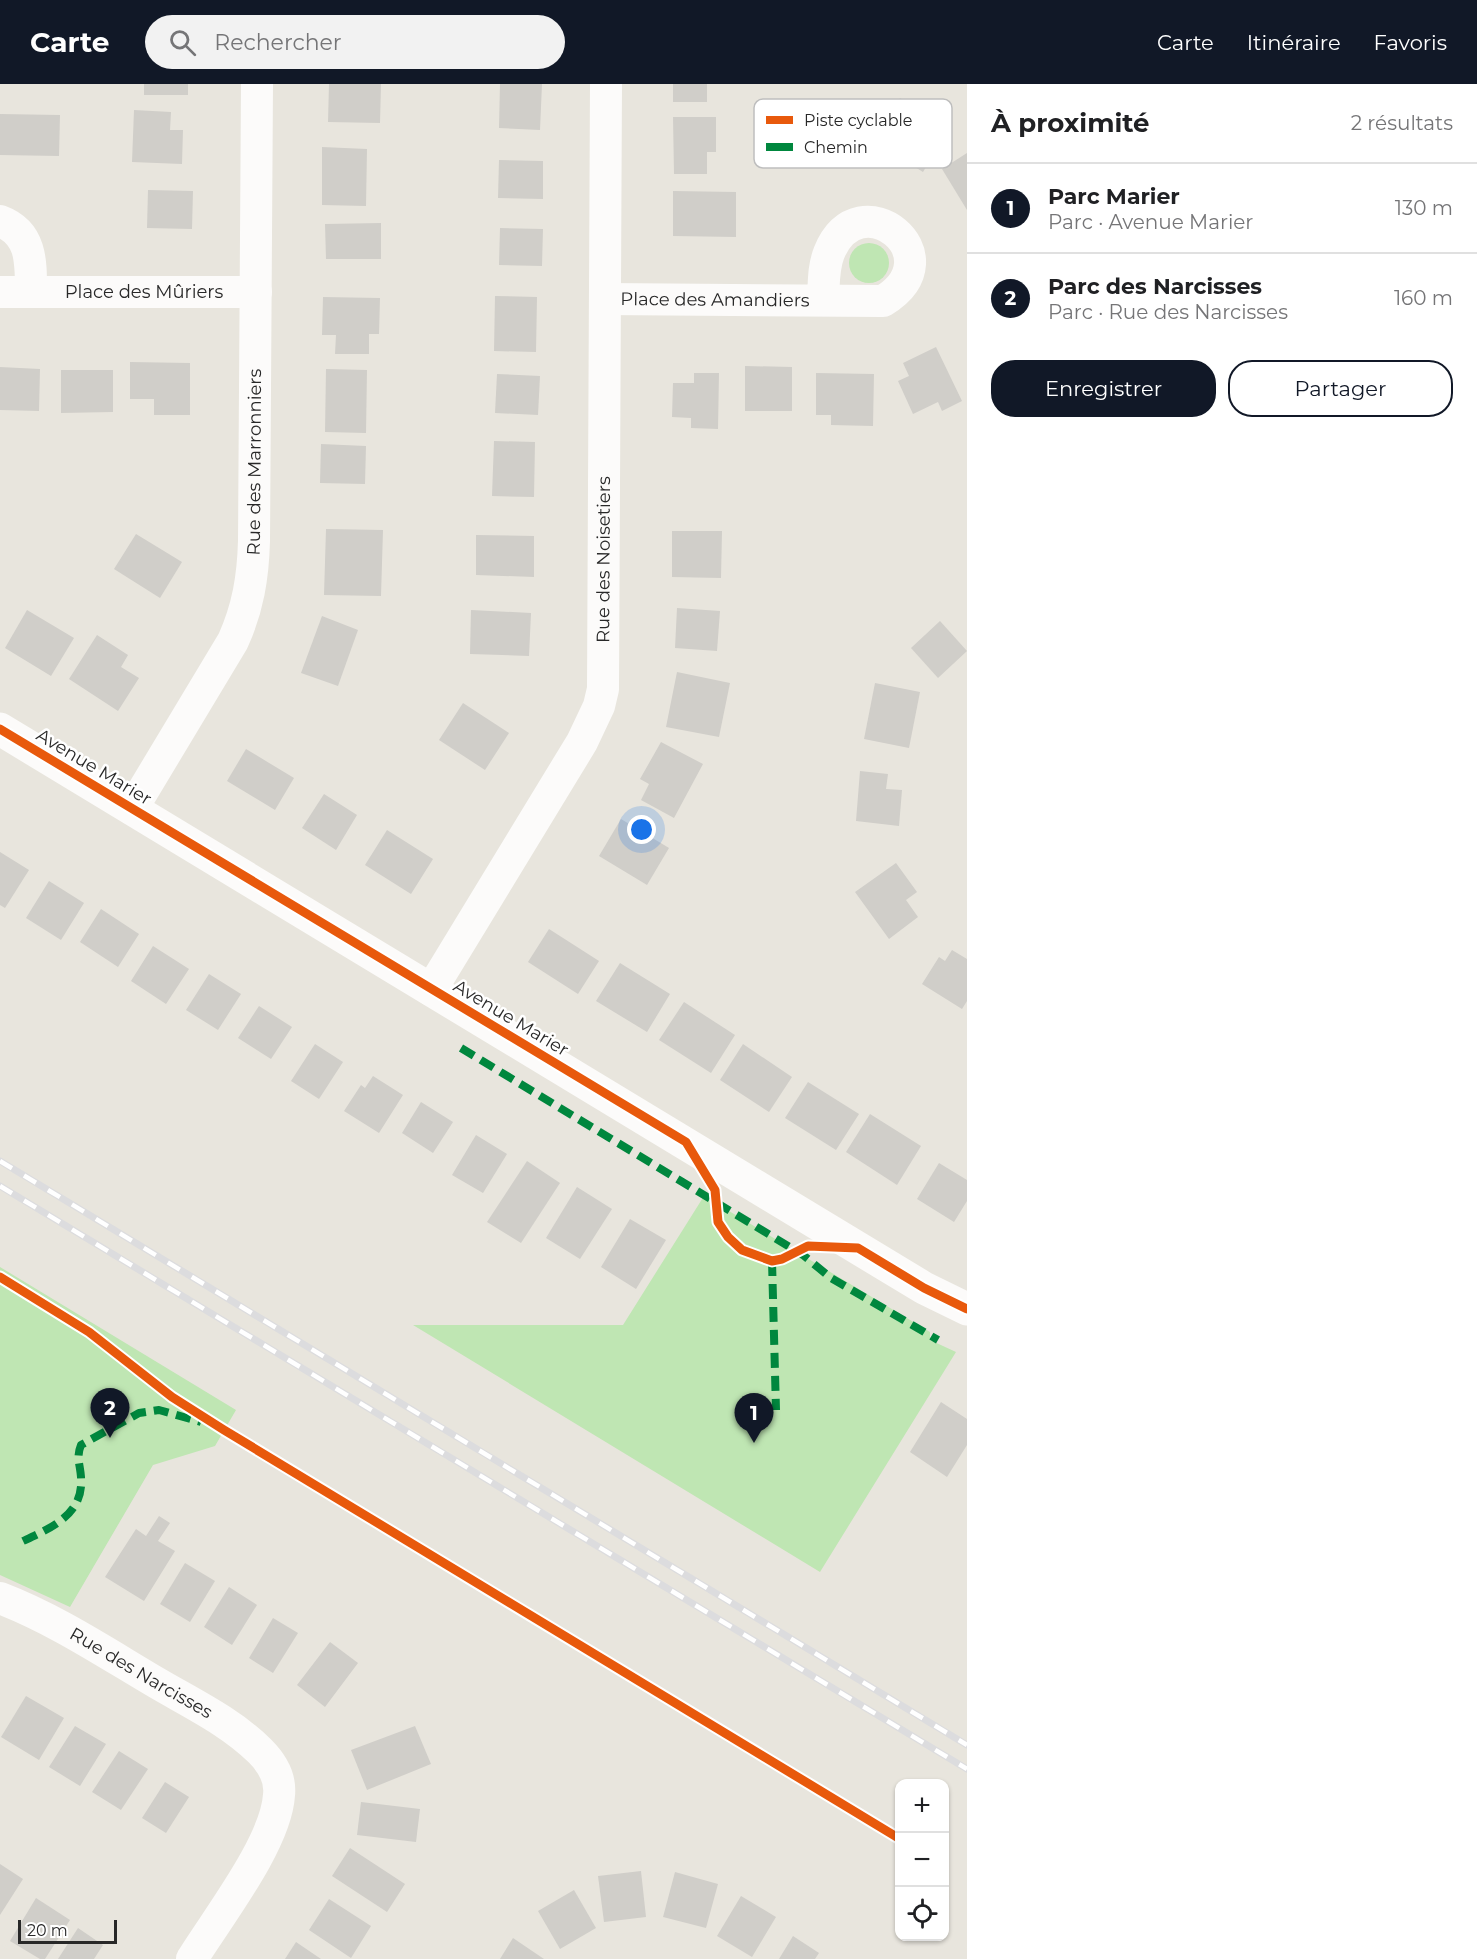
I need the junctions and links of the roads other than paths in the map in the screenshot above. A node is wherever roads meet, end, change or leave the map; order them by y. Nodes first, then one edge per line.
1 (257, 84) edge
2 (606, 84) edge
3 (0, 221) edge
4 (0, 292) edge
5 (31, 292) junction
6 (256, 292) junction
7 (605, 298) junction
8 (823, 299) dead end
9 (0, 729) edge
10 (132, 809) junction
11 (431, 990) junction
12 (967, 1309) edge
13 (0, 1598) edge
14 (192, 1959) edge

1 - 6 street, Rue des Marronniers
2 - 7 street, Rue des Noisetiers
3 - 5 street
4 - 5 street, Place des Mûriers
5 - 6 street, Place des Mûriers
6 - 10 street, Rue des Marronniers
7 - 8 street, Place des Amandiers
7 - 11 street, Rue des Noisetiers
9 - 10 street, Avenue Marier
10 - 11 street, Avenue Marier
11 - 12 street, Avenue Marier
13 - 14 street, Rue des Narcisses

